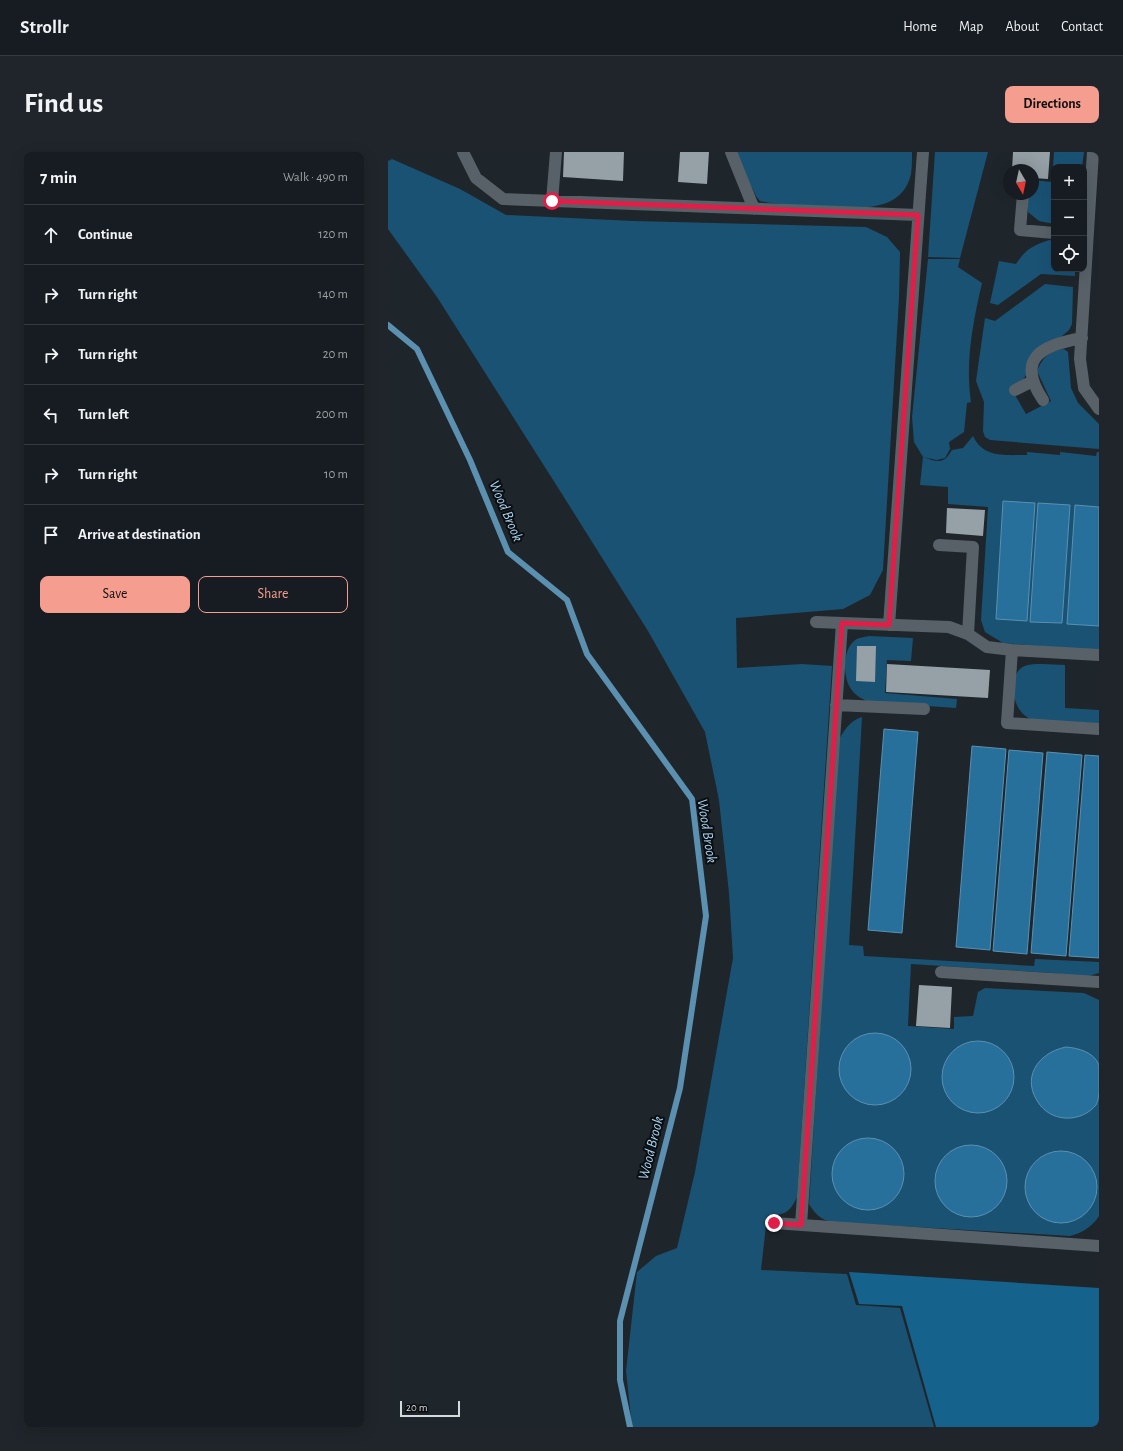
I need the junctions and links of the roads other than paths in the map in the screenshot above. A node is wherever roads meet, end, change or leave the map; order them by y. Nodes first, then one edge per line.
1 (463, 152) edge
2 (556, 152) edge
3 (731, 152) edge
4 (922, 152) edge
5 (1093, 152) edge
6 (1022, 200) edge
7 (552, 201) junction
8 (754, 209) junction
9 (918, 215) junction
10 (1087, 223) edge
11 (1051, 233) edge
12 (1086, 236) edge
13 (1082, 338) junction
14 (1033, 381) junction
15 (1015, 390) dead end
16 (1043, 400) dead end
17 (1099, 409) edge
18 (939, 545) dead end
19 (816, 622) dead end
20 (842, 623) junction
21 (889, 625) junction
22 (968, 634) junction
23 (1012, 650) junction
24 (1099, 655) edge
25 (836, 705) junction
26 (924, 709) dead end
27 (1099, 729) edge
28 (941, 972) dead end
29 (1099, 982) edge
30 (774, 1223) dead end
31 (801, 1225) junction
32 (1099, 1246) edge

1 - 7 lane
2 - 7 lane
3 - 8 lane
4 - 9 lane
5 - 10 lane
6 - 11 lane
7 - 8 lane
8 - 9 lane
9 - 21 lane
12 - 13 lane
13 - 14 lane
13 - 17 lane
14 - 15 lane
14 - 16 lane
18 - 22 lane
19 - 20 lane
20 - 21 lane
20 - 25 lane
21 - 22 lane
22 - 23 lane
23 - 24 lane
23 - 27 lane
25 - 26 lane
25 - 31 lane
28 - 29 lane
30 - 31 lane
31 - 32 lane

